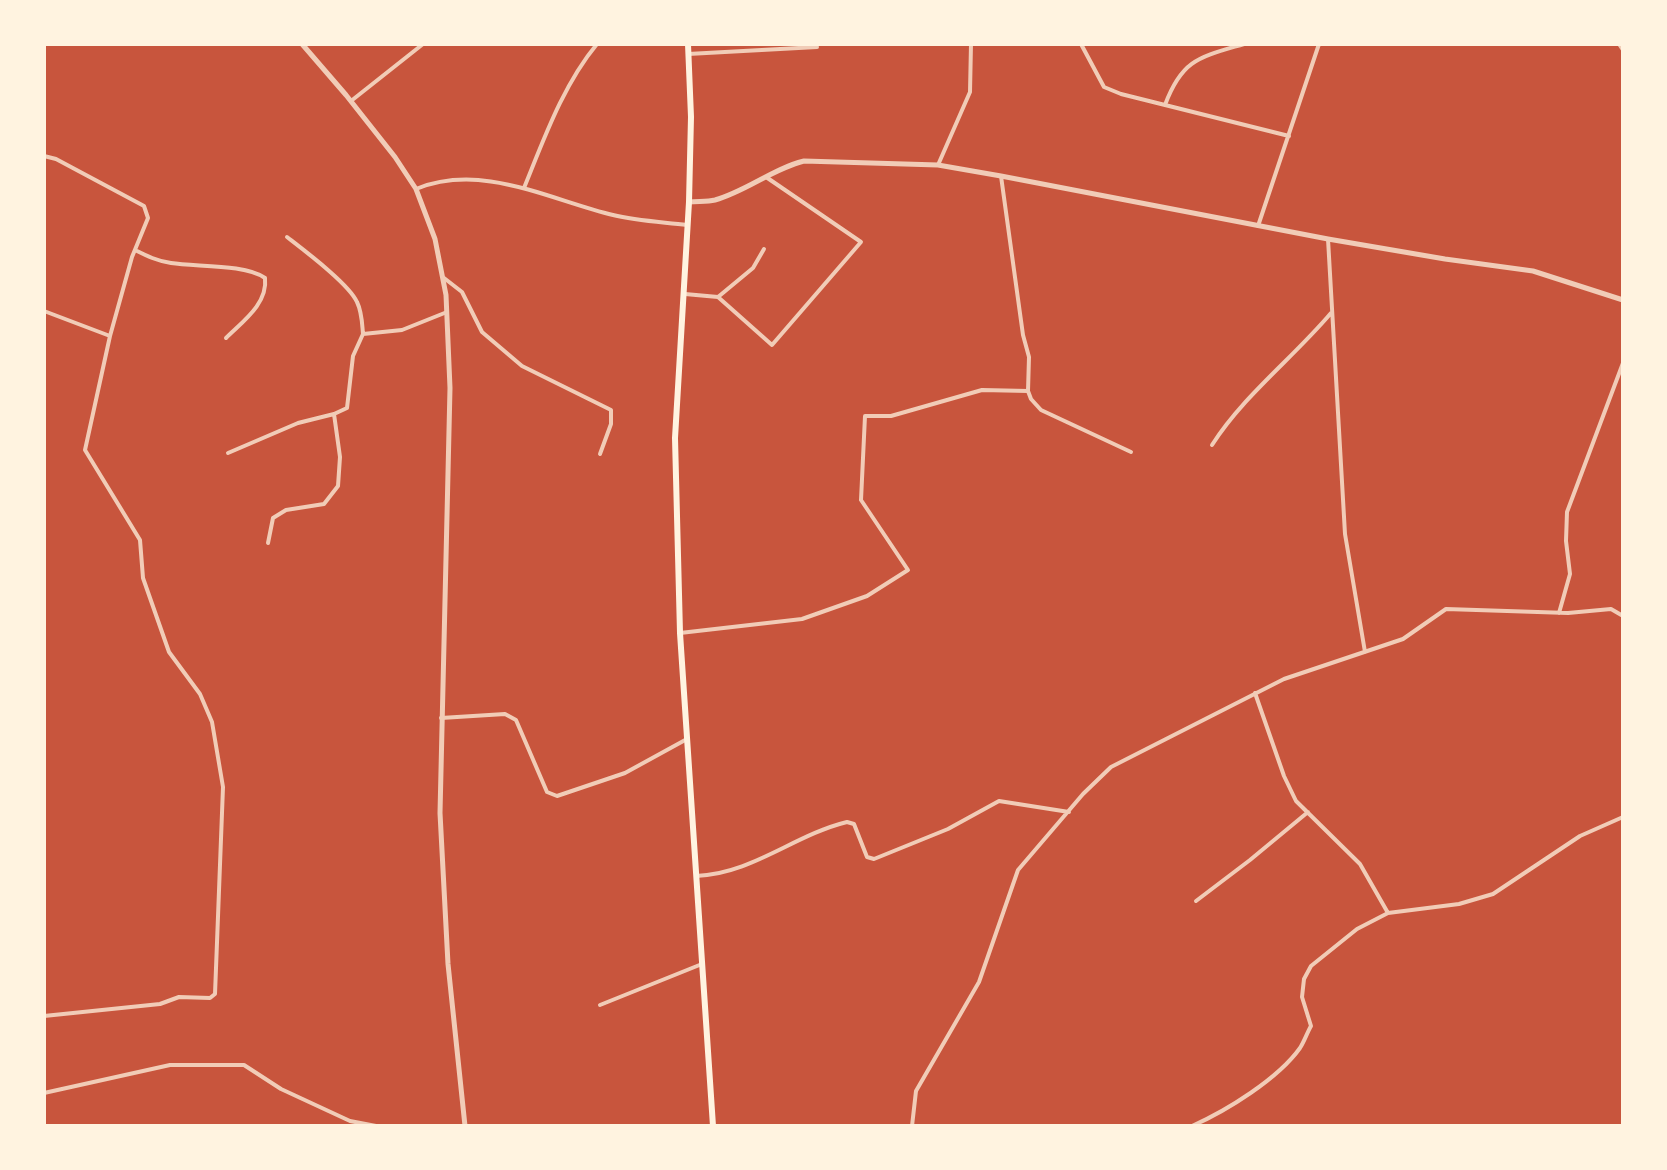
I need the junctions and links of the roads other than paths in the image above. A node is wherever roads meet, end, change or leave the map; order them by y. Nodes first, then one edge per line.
1 (302, 44) edge
2 (423, 44) edge
3 (597, 44) edge
4 (688, 44) edge
5 (971, 44) edge
6 (1081, 44) edge
7 (1244, 44) edge
8 (1319, 44) edge
9 (1619, 44) edge
10 (817, 47) dead end
11 (1623, 50) edge
12 (688, 54) junction
13 (351, 101) junction
14 (1165, 105) junction
15 (1289, 136) junction
16 (44, 156) edge
17 (938, 165) junction
18 (764, 175) junction
19 (1001, 176) junction
20 (524, 188) junction
21 (416, 189) junction
22 (689, 202) junction
23 (688, 225) junction
24 (1258, 226) junction
25 (287, 237) dead end
26 (1328, 239) junction
27 (764, 249) dead end
28 (135, 250) junction
29 (444, 278) junction
30 (685, 294) junction
31 (718, 297) junction
32 (1623, 300) edge
33 (44, 311) edge
34 (1332, 311) junction
35 (447, 312) junction
36 (363, 334) junction
37 (110, 336) junction
38 (226, 338) dead end
39 (1623, 363) edge
40 (1028, 391) junction
41 (334, 414) junction
42 (1212, 445) dead end
43 (1131, 452) dead end
44 (228, 453) dead end
45 (600, 454) dead end
46 (268, 543) dead end
47 (1559, 613) junction
48 (1623, 616) edge
49 (680, 633) junction
50 (1365, 652) junction
51 (1255, 693) junction
52 (441, 718) junction
53 (687, 739) junction
54 (1069, 812) junction
55 (1308, 812) junction
56 (1623, 817) edge
57 (696, 876) junction
58 (1196, 901) dead end
59 (1388, 913) junction
60 (702, 964) junction
61 (600, 1005) dead end
62 (44, 1016) edge
63 (44, 1093) edge
64 (376, 1126) edge
65 (465, 1126) edge
66 (713, 1126) edge
67 (912, 1126) edge
68 (1192, 1126) edge

1 - 13 street
2 - 13 street
3 - 20 street
4 - 12 main road
5 - 17 street
6 - 14 street
7 - 14 street
8 - 15 street
9 - 11 street
10 - 12 street
12 - 22 main road
13 - 21 street
14 - 15 street
15 - 24 street
16 - 28 street
17 - 18 street
17 - 19 street
18 - 22 street
18 - 31 street
19 - 24 street
19 - 40 street
20 - 21 street
20 - 23 street
21 - 29 street
22 - 23 main road
23 - 30 main road
24 - 26 street
25 - 36 street
26 - 32 street
26 - 34 street
27 - 31 street
28 - 37 street
28 - 38 street
29 - 35 street
29 - 45 street
30 - 31 street
30 - 49 main road
33 - 37 street
34 - 42 street
34 - 50 street
35 - 36 street
35 - 52 street
36 - 41 street
37 - 62 street
39 - 47 street
40 - 43 street
40 - 49 street
41 - 44 street
41 - 46 street
47 - 48 street
47 - 50 street
49 - 53 main road
50 - 51 street
51 - 54 street
51 - 55 street
52 - 53 street
52 - 65 street
53 - 57 main road
54 - 57 street
54 - 67 street
55 - 58 street
55 - 59 street
56 - 59 street
57 - 60 main road
59 - 68 street
60 - 61 street
60 - 66 main road
63 - 64 street

